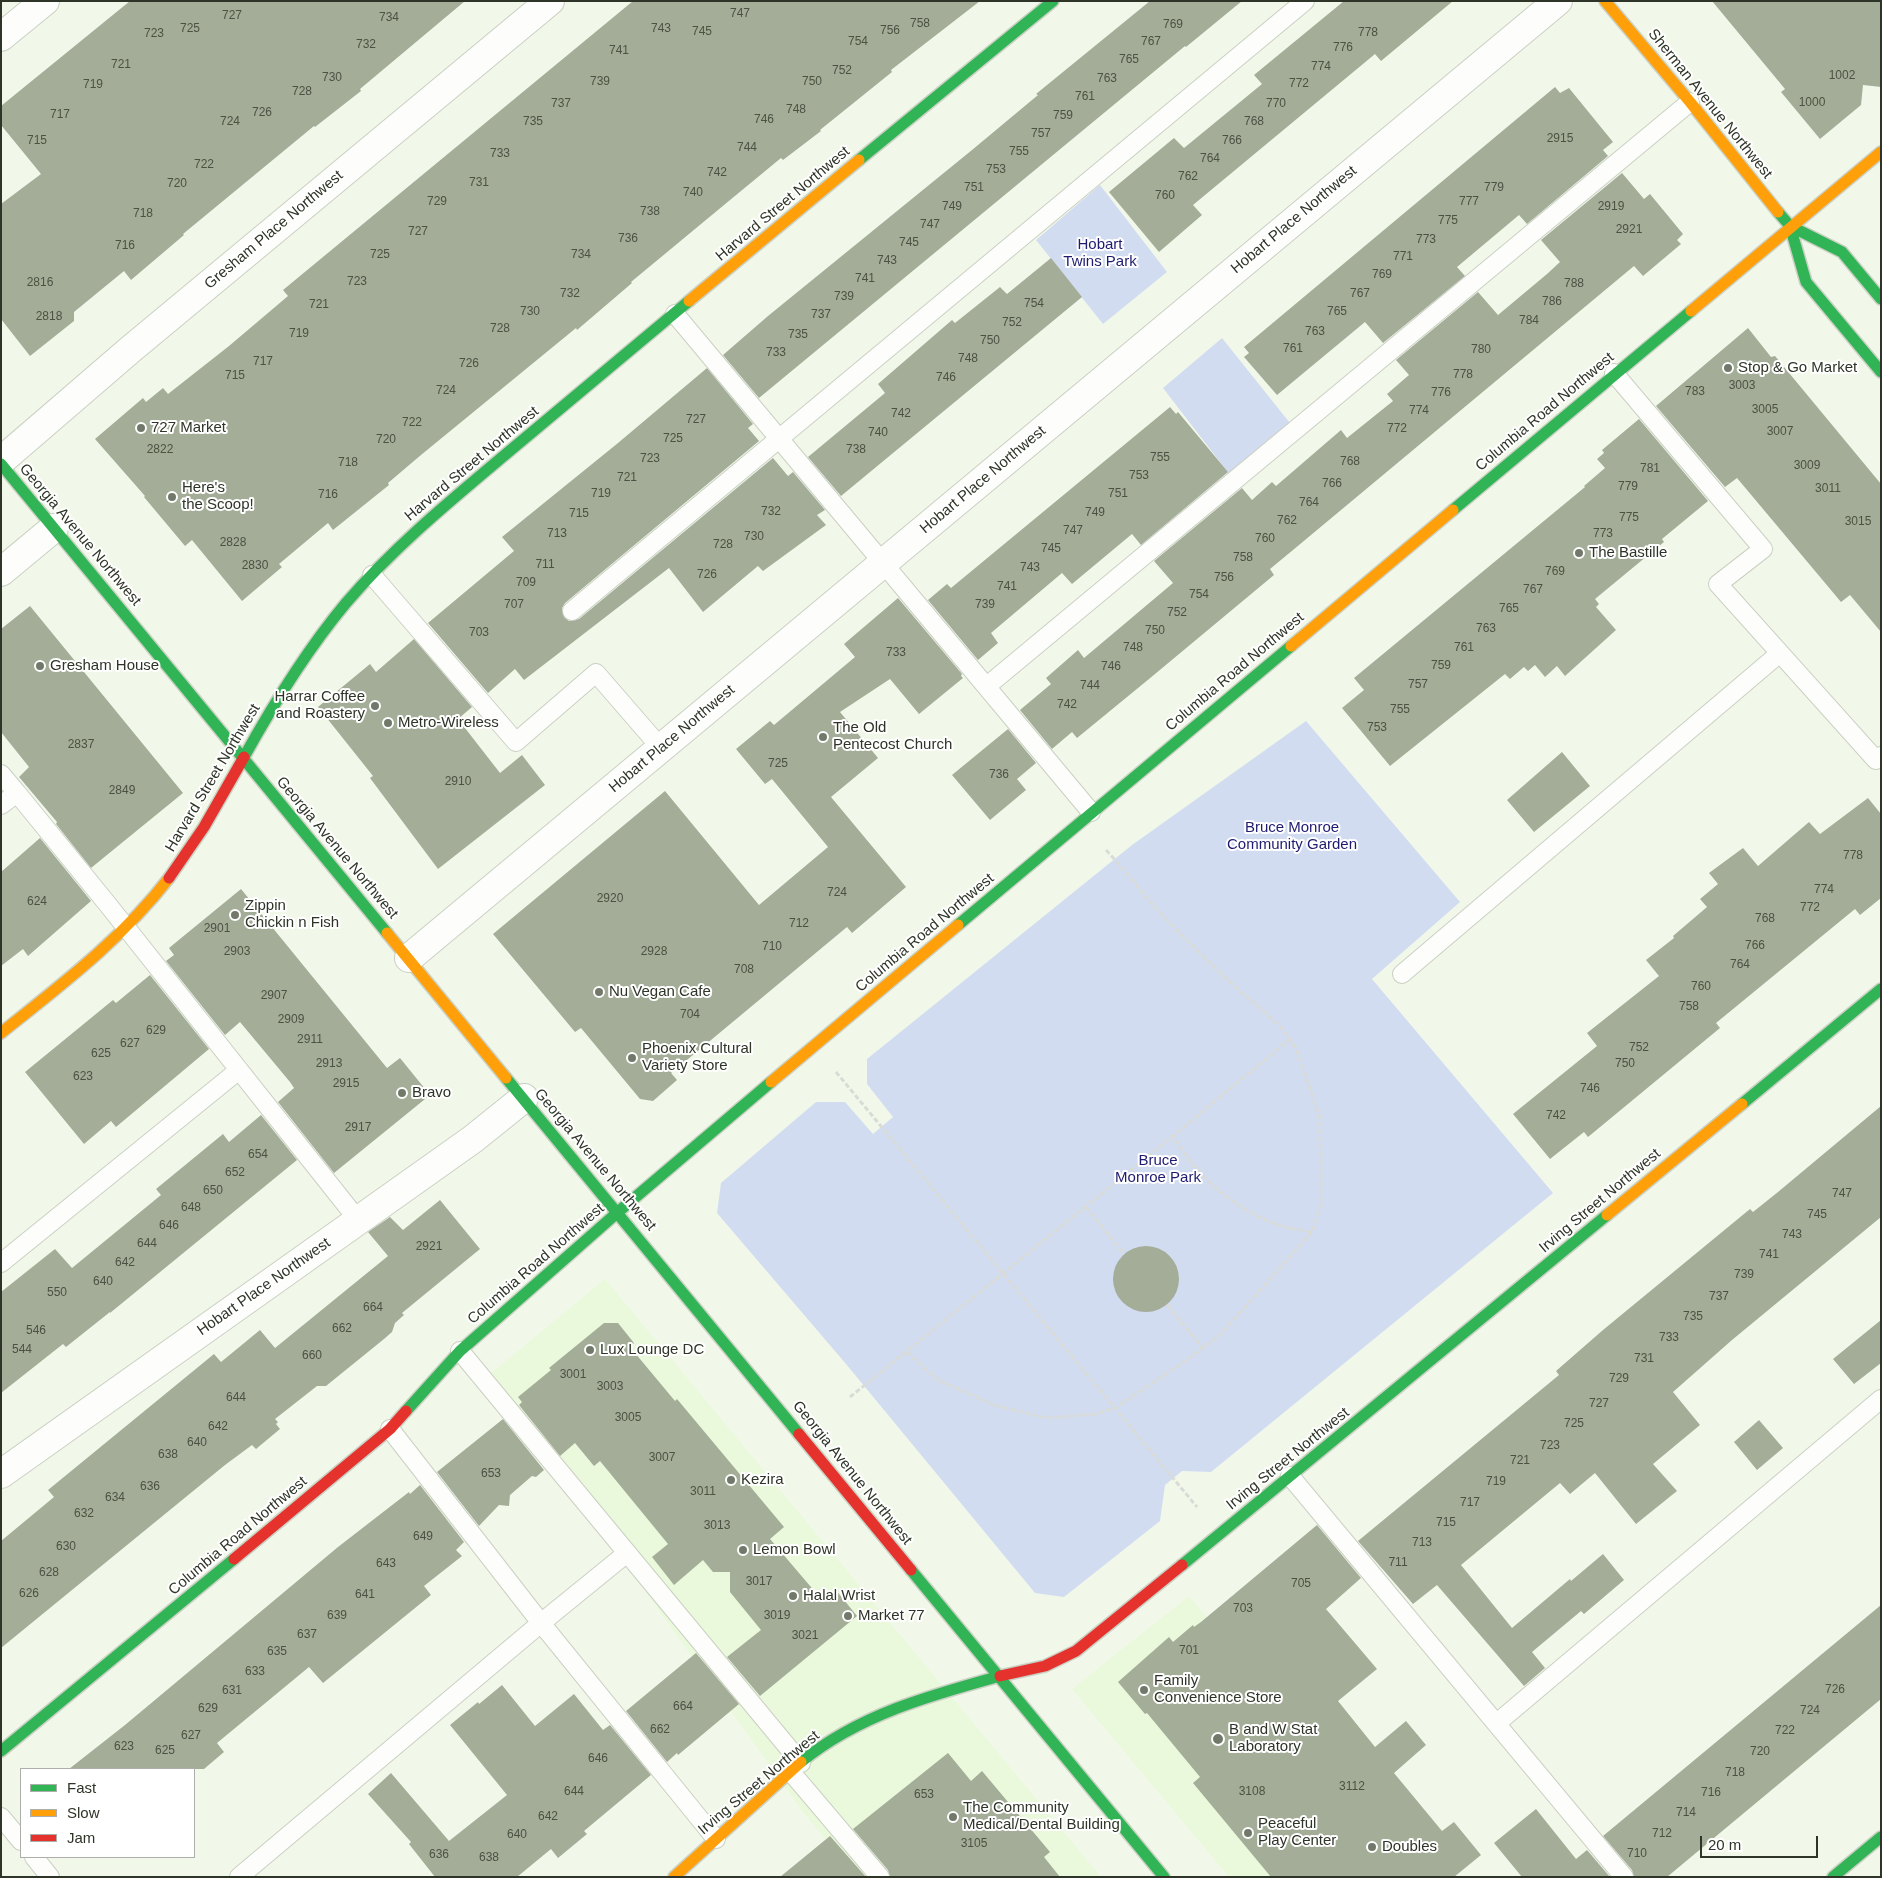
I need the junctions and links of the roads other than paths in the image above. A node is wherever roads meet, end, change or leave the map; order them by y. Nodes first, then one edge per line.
1 (45, 1) edge
2 (550, 1) edge
3 (1053, 1) edge
4 (1305, 1) edge
5 (1558, 1) edge
6 (1605, 1) edge
7 (1, 37) edge
8 (1690, 102) junction
9 (1881, 152) edge
10 (1790, 226) junction
11 (1881, 299) edge
12 (675, 314) junction
13 (1881, 372) edge
14 (1614, 373) junction
15 (780, 439) junction
16 (1, 463) edge
17 (54, 528) junction
18 (884, 563) junction
19 (1, 572) edge
20 (372, 575) junction
21 (572, 611) dead end
22 (1780, 654) junction
23 (987, 686) junction
24 (661, 748) junction
25 (1881, 756) edge
26 (244, 759) junction
27 (1, 774) edge
28 (17, 793) junction
29 (1, 806) edge
30 (1092, 812) junction
31 (127, 929) junction
32 (409, 958) junction
33 (1402, 974) dead end
34 (1881, 989) edge
35 (1, 1033) edge
36 (239, 1070) junction
37 (524, 1098) junction
38 (618, 1212) junction
39 (358, 1220) junction
40 (1, 1263) edge
41 (460, 1351) junction
42 (1881, 1399) edge
43 (390, 1429) junction
44 (1, 1474) edge
45 (1290, 1476) junction
46 (627, 1553) junction
47 (541, 1623) junction
48 (1000, 1676) junction
49 (1497, 1723) junction
50 (1, 1751) edge
51 (796, 1767) junction
52 (1, 1817) edge
53 (1881, 1837) edge
54 (716, 1839) junction
55 (20, 1840) edge
56 (35, 1858) edge
57 (50, 1877) edge
58 (239, 1877) edge
59 (674, 1877) edge
60 (880, 1877) edge
61 (1164, 1877) edge
62 (1624, 1877) edge
63 (1833, 1877) edge

1 - 7 street
2 - 16 street, Gresham Place Northwest
3 - 12 main road, Harvard Street Northwest
4 - 15 lane
5 - 18 street, Hobart Place Northwest
6 - 8 main road, Sherman Avenue Northwest
8 - 10 main road, Sherman Avenue Northwest
8 - 23 lane
9 - 10 main road, Columbia Road Northwest
10 - 11 main road, Sherman Avenue Northwest
10 - 13 main road, Sherman Avenue Northwest
10 - 14 main road, Columbia Road Northwest
12 - 15 lane
12 - 20 main road, Harvard Street Northwest
14 - 22 lane
14 - 30 main road, Columbia Road Northwest
15 - 18 lane
15 - 21 lane
16 - 17 main road, Georgia Avenue Northwest
17 - 19 street
17 - 26 main road, Georgia Avenue Northwest
18 - 23 lane
18 - 24 street, Hobart Place Northwest
20 - 24 lane
20 - 26 main road, Harvard Street Northwest
22 - 25 lane
22 - 33 lane
23 - 30 lane
24 - 32 street, Hobart Place Northwest
26 - 31 main road, Harvard Street Northwest
26 - 32 main road, Georgia Avenue Northwest
27 - 28 lane
28 - 29 lane
28 - 31 lane
30 - 38 main road, Columbia Road Northwest
31 - 35 main road, Harvard Street Northwest
31 - 36 lane
32 - 37 main road, Georgia Avenue Northwest
34 - 45 main road, Irving Street Northwest
36 - 39 lane
36 - 40 lane
37 - 38 main road, Georgia Avenue Northwest
37 - 39 street, Hobart Place Northwest
38 - 41 main road, Columbia Road Northwest
38 - 48 main road, Georgia Avenue Northwest
39 - 44 street, Hobart Place Northwest
41 - 43 main road, Columbia Road Northwest
41 - 46 lane
42 - 49 lane
43 - 47 lane
43 - 50 main road, Columbia Road Northwest
45 - 48 main road, Irving Street Northwest
45 - 49 lane
46 - 47 lane
46 - 51 lane
47 - 54 lane
47 - 58 lane
48 - 51 main road, Irving Street Northwest
48 - 61 main road, Georgia Avenue Northwest
49 - 62 lane
51 - 54 main road, Irving Street Northwest
51 - 60 lane
52 - 55 lane
53 - 63 main road
54 - 59 main road, Irving Street Northwest
56 - 57 lane

